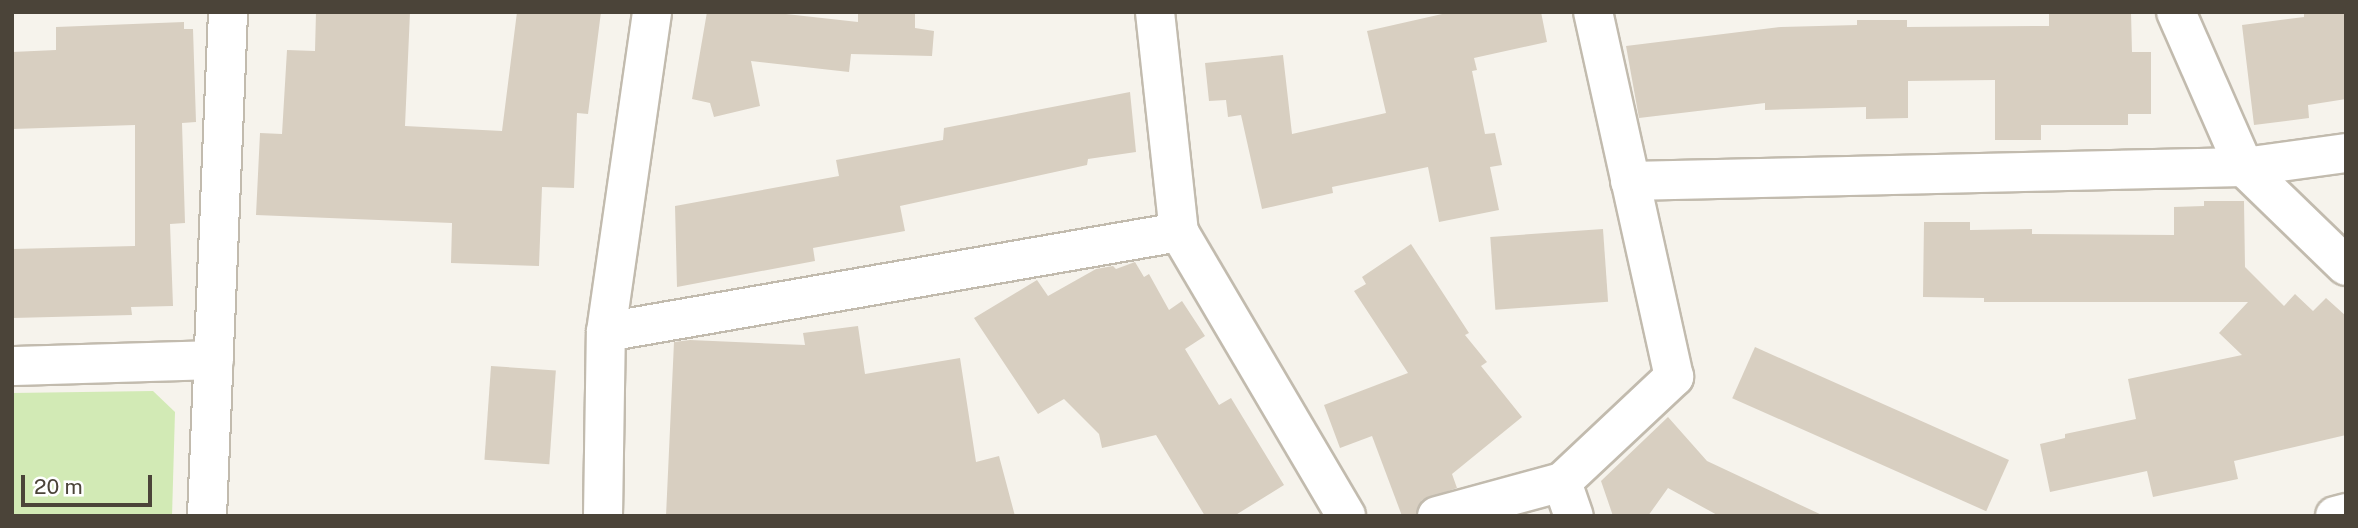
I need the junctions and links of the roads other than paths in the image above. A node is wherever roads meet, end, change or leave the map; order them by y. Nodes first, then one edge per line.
1 (228, 12) edge
2 (652, 12) edge
3 (1155, 12) edge
4 (1592, 12) edge
5 (2176, 12) edge
6 (2346, 153) edge
7 (2244, 167) junction
8 (1630, 181) junction
9 (1179, 232) junction
10 (2346, 266) edge
11 (606, 332) junction
12 (214, 360) junction
13 (12, 366) edge
14 (1568, 499) edge
15 (2346, 513) edge
16 (207, 516) edge
17 (603, 516) edge
18 (1346, 516) edge
19 (1437, 516) edge
20 (2335, 516) edge

1 - 12 street
2 - 11 street
3 - 9 street
4 - 8 street
5 - 7 street
6 - 7 street
7 - 8 street
7 - 10 street
8 - 14 street
9 - 11 street
9 - 18 street
11 - 17 street
12 - 13 street
12 - 16 street
14 - 19 street
15 - 20 street

